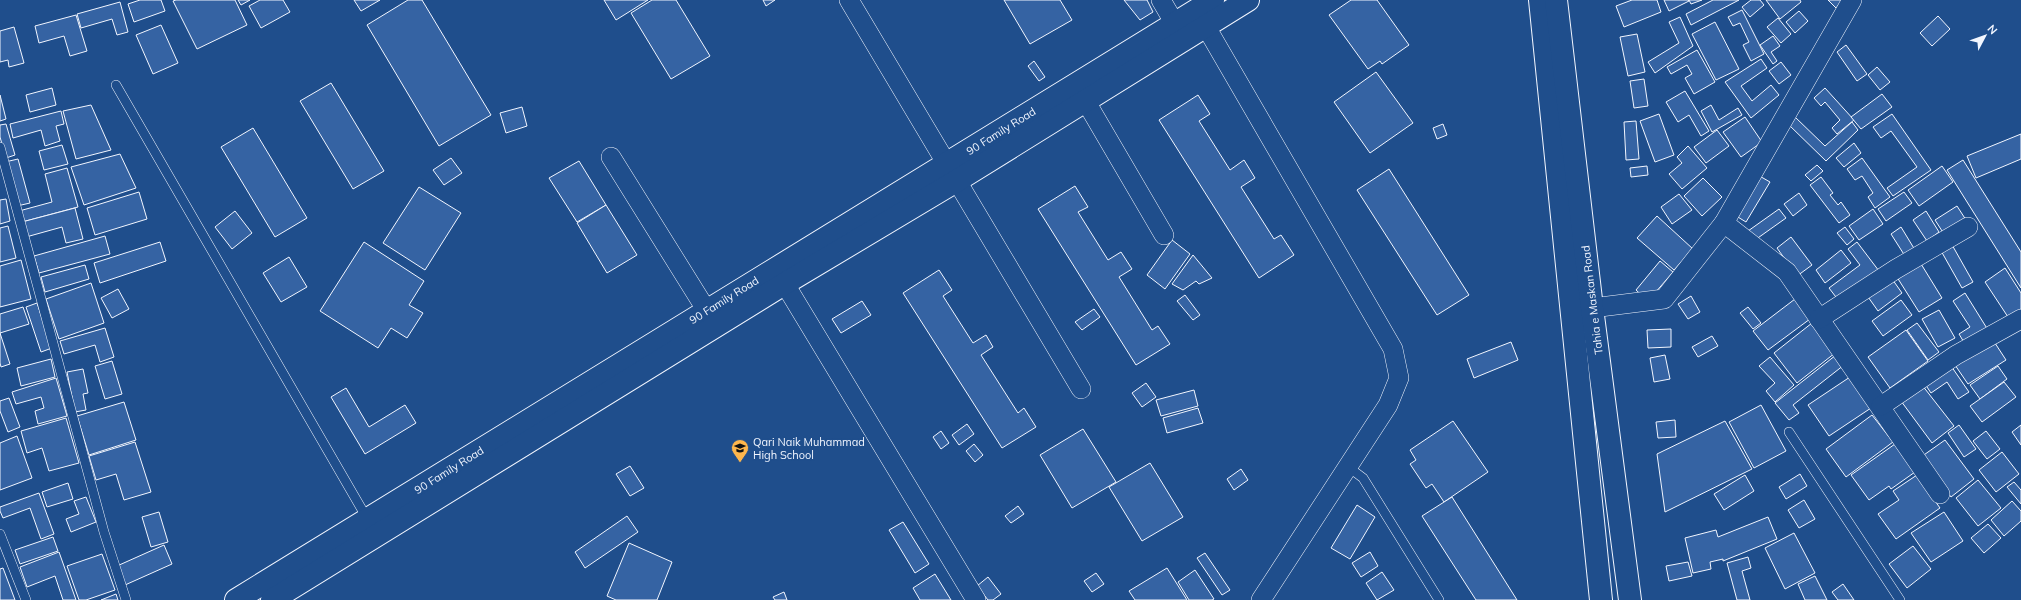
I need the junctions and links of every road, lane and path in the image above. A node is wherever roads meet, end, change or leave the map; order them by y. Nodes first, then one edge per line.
1 (849, 0) edge
2 (1161, 0) edge
3 (1248, 0) edge
4 (1540, 0) edge
5 (1556, 0) edge
6 (1852, 0) edge
7 (1205, 12) edge
8 (1175, 24) junction
9 (116, 85) dead end
10 (1085, 100) junction
11 (0, 147) edge
12 (611, 157) dead end
13 (953, 172) junction
14 (1724, 224) junction
15 (1968, 227) dead end
16 (1164, 234) dead end
17 (780, 276) junction
18 (1592, 308) junction
19 (707, 311) junction
20 (1819, 319) junction
21 (2021, 319) edge
22 (1081, 389) dead end
23 (1881, 406) junction
24 (1789, 432) dead end
25 (1347, 466) junction
26 (1940, 494) dead end
27 (373, 527) junction
28 (0, 534) edge
29 (26, 600) edge
30 (126, 600) edge
31 (236, 600) edge
32 (272, 600) edge
33 (976, 600) edge
34 (1261, 600) edge
35 (1440, 600) edge
36 (1601, 600) edge
37 (1630, 600) edge
38 (1900, 600) edge

1 - 13 street
2 - 8 street
3 - 7 street, 90 Family Road
4 - 36 street, Tahia e Maskan Road
5 - 18 street, Tahia e Maskan Road
6 - 14 street
7 - 8 street, 90 Family Road
7 - 10 street, 90 Family Road
7 - 25 street
8 - 13 street, 90 Family Road
9 - 27 lane
10 - 13 street, 90 Family Road
10 - 16 street
11 - 30 lane
12 - 19 street
13 - 17 street, 90 Family Road
13 - 22 street
14 - 18 street
14 - 20 street
15 - 20 street
17 - 19 street, 90 Family Road
17 - 27 street, 90 Family Road
17 - 33 street
18 - 37 street, Tahia e Maskan Road
19 - 27 street, 90 Family Road
20 - 23 street
21 - 23 street
23 - 26 street
24 - 38 lane
25 - 34 street
25 - 35 lane
27 - 31 street, 90 Family Road
27 - 32 street, 90 Family Road
28 - 29 lane

